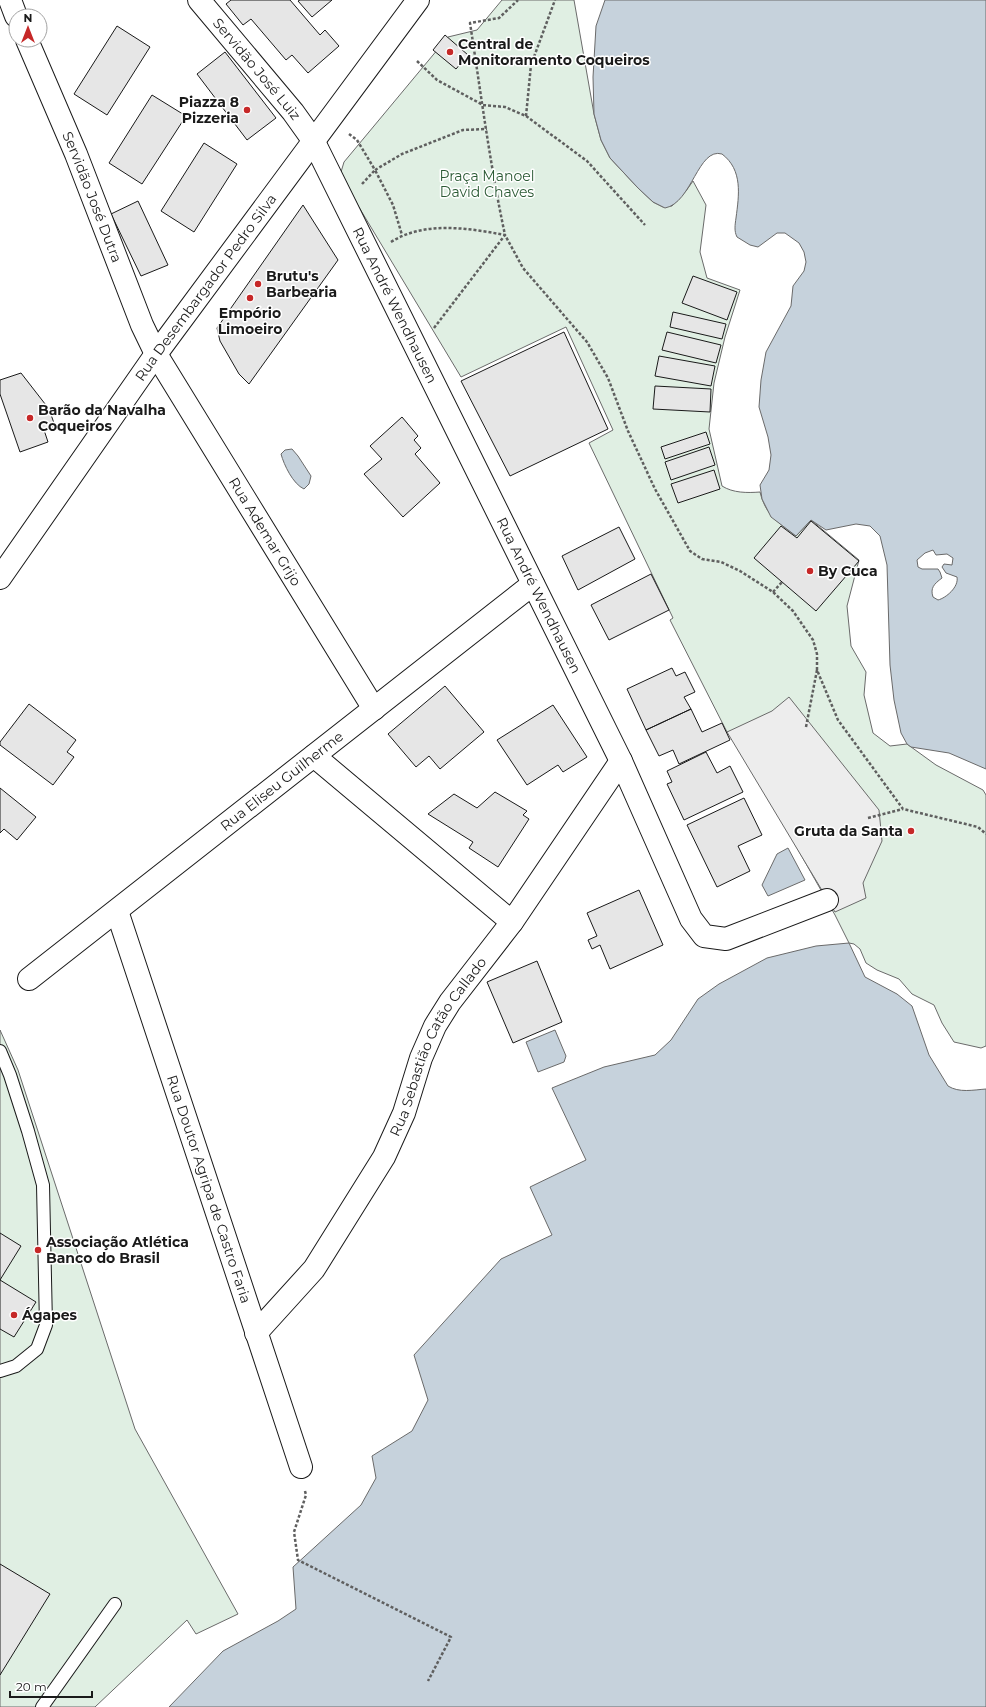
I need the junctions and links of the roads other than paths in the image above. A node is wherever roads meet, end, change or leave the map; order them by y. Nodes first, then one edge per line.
1 (199, 0) edge
2 (418, 0) edge
3 (30, 48) edge
4 (313, 140) junction
5 (156, 354) junction
6 (0, 578) edge
7 (533, 584) junction
8 (374, 709) junction
9 (314, 756) junction
10 (621, 761) junction
11 (827, 900) dead end
12 (117, 911) junction
13 (512, 922) junction
14 (29, 979) dead end
15 (0, 1051) edge
16 (256, 1333) junction
17 (0, 1371) edge
18 (301, 1468) road end
19 (115, 1604) dead end
20 (42, 1707) edge

1 - 4 street, Servidão José Luiz
2 - 4 street, Rua Desembargador Pedro Silva
3 - 5 street, Servidão José Dutra
4 - 5 street, Rua Desembargador Pedro Silva
4 - 7 street, Rua André Wendhausen
5 - 6 street, Rua Desembargador Pedro Silva
5 - 8 street, Rua Ademar Grijo
7 - 8 street, Rua Eliseu Guilherme
7 - 10 street, Rua André Wendhausen
8 - 9 street, Rua Eliseu Guilherme
9 - 12 street, Rua Eliseu Guilherme
9 - 13 street
10 - 11 street, Rua André Wendhausen
10 - 13 street, Rua Sebastião Catão Callado
12 - 14 street, Rua Eliseu Guilherme
12 - 16 street, Rua Doutor Agripa de Castro Faria
13 - 16 street, Rua Sebastião Catão Callado
15 - 17 lane
16 - 18 street, Rua Doutor Agripa de Castro Faria
19 - 20 lane

